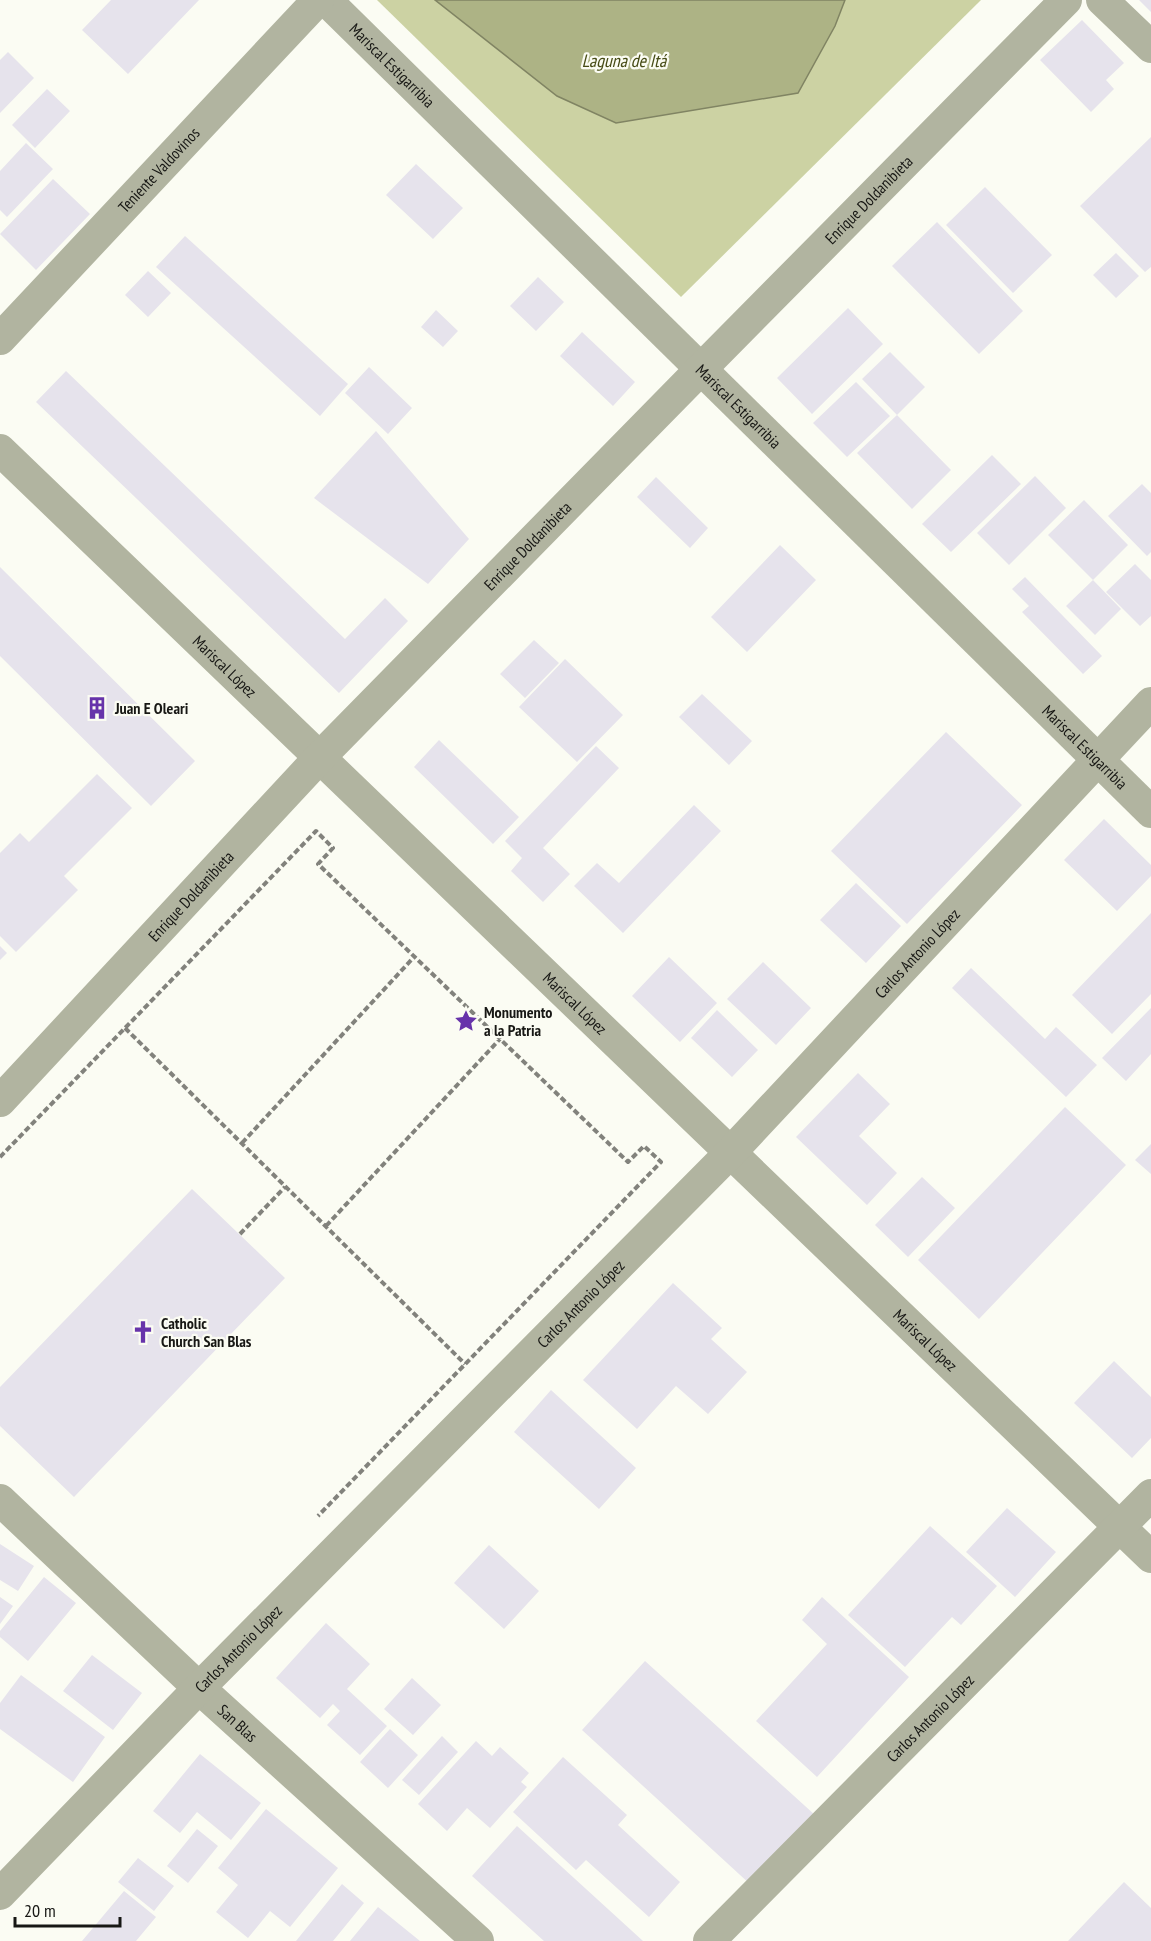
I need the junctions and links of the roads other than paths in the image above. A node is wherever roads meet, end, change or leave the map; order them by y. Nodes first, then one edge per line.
1 (318, 0) edge
2 (326, 0) edge
3 (1066, 0) edge
4 (1102, 0) edge
5 (1151, 46) edge
6 (0, 339) edge
7 (700, 369) junction
8 (0, 450) edge
9 (1151, 703) edge
10 (320, 758) junction
11 (1098, 759) junction
12 (1151, 812) edge
13 (0, 1101) edge
14 (731, 1152) junction
15 (1151, 1495) edge
16 (0, 1500) edge
17 (1120, 1528) junction
18 (1151, 1557) edge
19 (199, 1688) junction
20 (0, 1894) edge
21 (478, 1941) edge
22 (709, 1941) edge

1 - 6 street, Teniente Valdovinos
2 - 7 street, Mariscal Estigarribia
3 - 7 street, Enrique Doldanibieta
4 - 5 street
7 - 10 street, Enrique Doldanibieta
7 - 11 street, Mariscal Estigarribia
8 - 10 street, Mariscal López
9 - 11 street, Carlos Antonio López
10 - 13 street, Enrique Doldanibieta
10 - 14 street, Mariscal López
11 - 12 street, Mariscal Estigarribia
11 - 14 street, Carlos Antonio López
14 - 17 street, Mariscal López
14 - 19 street, Carlos Antonio López
15 - 17 street, Carlos Antonio López
16 - 19 street, San Blas
17 - 18 street, Mariscal López
17 - 22 street, Carlos Antonio López
19 - 20 street, Carlos Antonio López
19 - 21 street, San Blas

